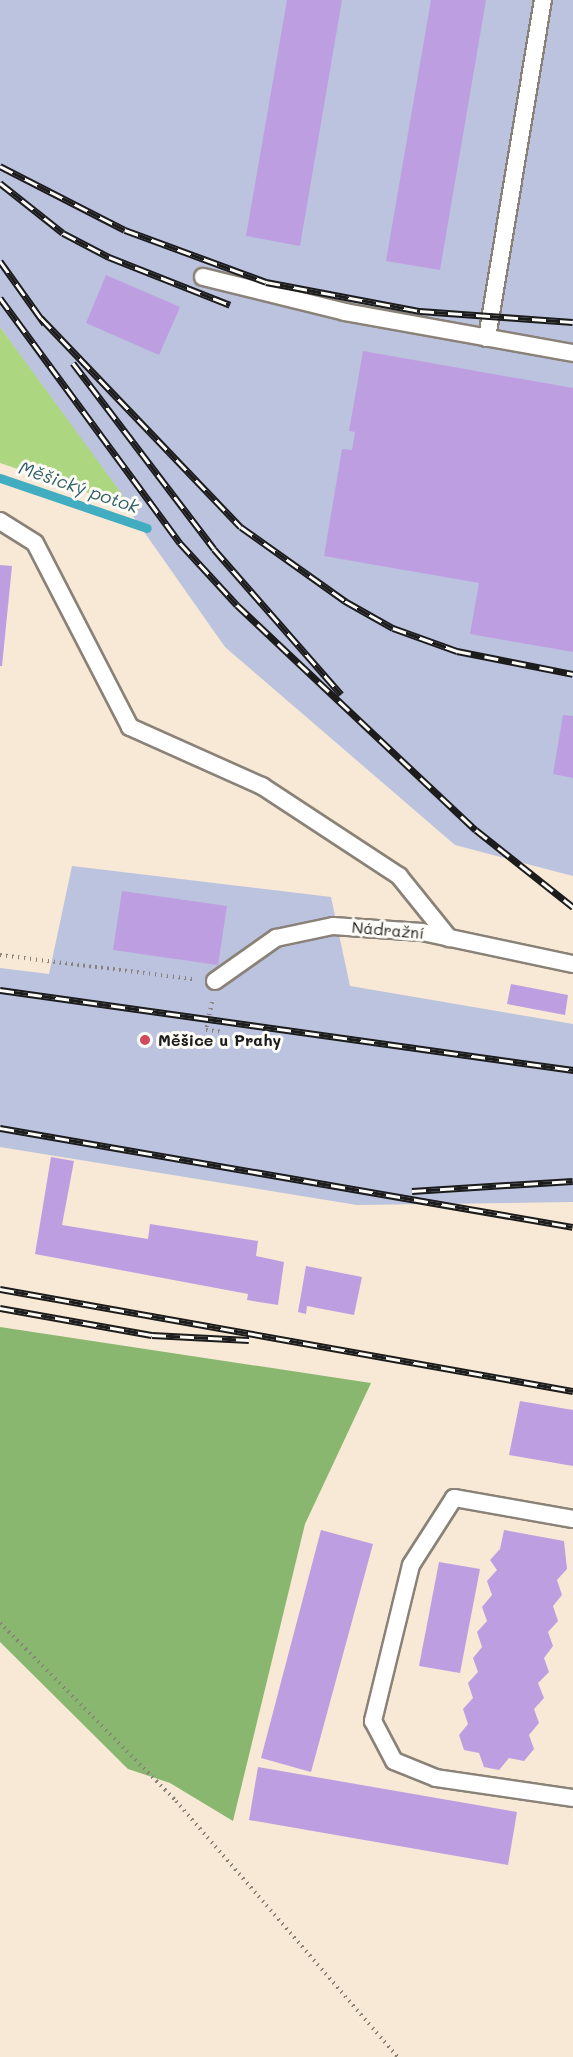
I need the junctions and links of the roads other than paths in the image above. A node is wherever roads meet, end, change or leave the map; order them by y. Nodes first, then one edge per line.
1 (543, 0) edge
2 (203, 277) dead end
3 (487, 338) junction
4 (573, 353) edge
5 (0, 521) edge
6 (449, 938) junction
7 (573, 964) edge
8 (215, 981) road end
9 (573, 1519) edge
10 (573, 1798) edge

1 - 3 lane
2 - 3 lane
3 - 4 lane
5 - 6 lane
6 - 7 lane, Nádražní
6 - 8 lane, Nádražní
9 - 10 lane

